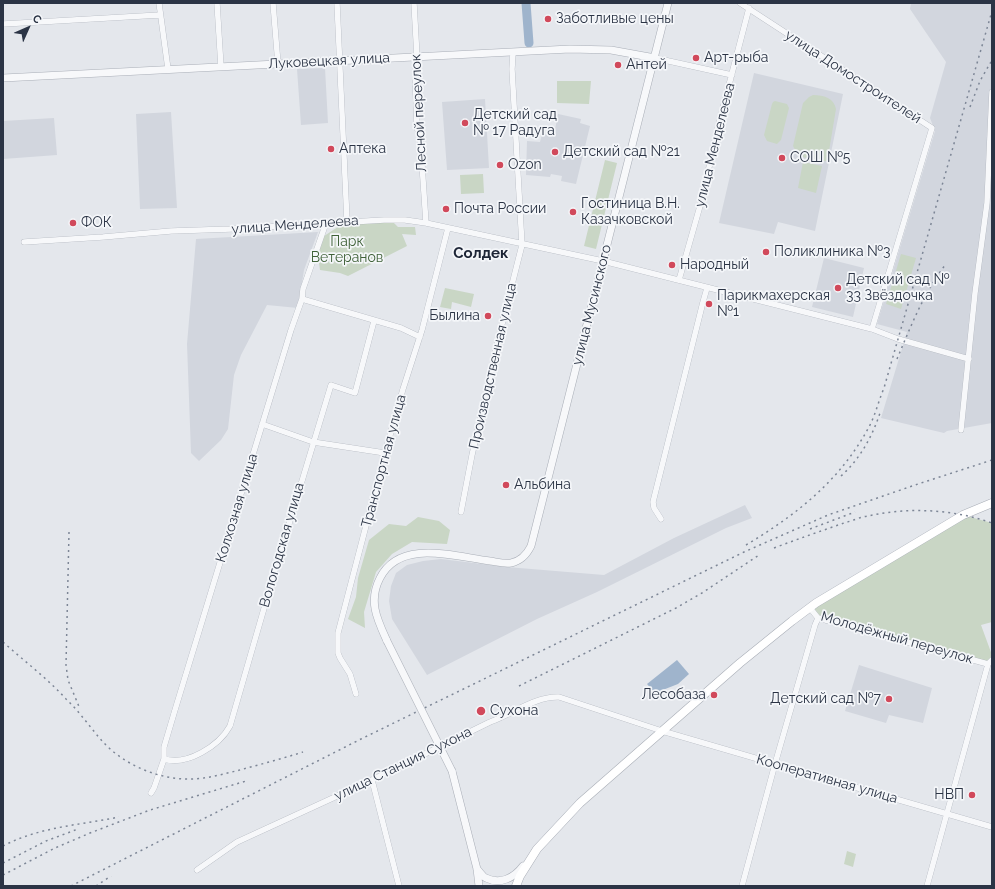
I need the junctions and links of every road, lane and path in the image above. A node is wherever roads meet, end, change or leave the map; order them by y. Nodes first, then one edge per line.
1 (159, 3) edge
2 (217, 3) edge
3 (272, 3) edge
4 (337, 3) edge
5 (414, 3) edge
6 (668, 3) edge
7 (740, 3) edge
8 (749, 8) junction
9 (160, 15) junction
10 (3, 24) edge
11 (513, 52) junction
12 (416, 57) junction
13 (655, 58) junction
14 (339, 61) junction
15 (278, 64) junction
16 (221, 67) junction
17 (168, 69) junction
18 (732, 75) junction
19 (3, 78) edge
20 (992, 92) edge
21 (347, 221) junction
22 (326, 223) junction
23 (426, 223) junction
24 (448, 228) junction
25 (24, 242) dead end
26 (522, 244) junction
27 (603, 262) junction
28 (679, 280) junction
29 (707, 288) junction
30 (302, 298) junction
31 (374, 321) junction
32 (872, 329) junction
33 (420, 337) junction
34 (969, 359) junction
35 (262, 424) junction
36 (961, 430) dead end
37 (313, 442) junction
38 (385, 453) junction
39 (992, 503) edge
40 (461, 512) dead end
41 (661, 519) dead end
42 (810, 608) junction
43 (818, 618) junction
44 (990, 662) edge
45 (356, 694) dead end
46 (662, 730) junction
47 (164, 759) junction
48 (775, 764) junction
49 (372, 780) junction
50 (151, 793) dead end
51 (947, 814) junction
52 (992, 827) edge
53 (537, 849) junction
54 (477, 869) junction
55 (197, 870) dead end
56 (399, 886) edge
57 (479, 886) edge
58 (516, 886) edge
59 (742, 886) edge
60 (927, 886) edge

1 - 9 street
2 - 16 street
3 - 15 street
4 - 14 street
5 - 12 street, Лесной переулок
6 - 13 street, улица Мусинского
7 - 8 street, улица Домостроителей
8 - 18 street, улица Менделеева
8 - 32 street, улица Домостроителей
9 - 10 street
9 - 17 street
11 - 12 street, Луковецкая улица
11 - 13 street, Луковецкая улица
11 - 26 street, Производственная улица
12 - 14 street, Луковецкая улица
12 - 23 street, Лесной переулок
13 - 18 street
13 - 27 street, улица Мусинского
14 - 15 street, Луковецкая улица
14 - 21 street
15 - 16 street, Луковецкая улица
16 - 17 street, Луковецкая улица
17 - 19 street, Луковецкая улица
18 - 28 street, улица Менделеева
20 - 34 street
21 - 22 street, улица Менделеева
21 - 23 street, улица Менделеева
22 - 25 street, улица Менделеева
22 - 30 street, Колхозная улица
23 - 24 street, улица Менделеева
24 - 26 street, улица Менделеева
24 - 33 street, Транспортная улица
26 - 27 street, улица Менделеева
26 - 40 street, Производственная улица
27 - 28 street, улица Менделеева
27 - 54 street, улица Мусинского, bridge
28 - 29 street, улица Менделеева
29 - 32 street, улица Менделеева
29 - 41 street
30 - 31 street
30 - 35 street, Колхозная улица
31 - 33 street
31 - 37 street, Вологодская улица
32 - 34 street, улица Менделеева
33 - 38 street, Транспортная улица
34 - 36 street
35 - 37 street
35 - 47 street, Колхозная улица
37 - 38 street
37 - 47 street, Вологодская улица
38 - 45 street, Транспортная улица
39 - 42 main road
42 - 43 street, Молодёжный переулок
42 - 46 main road
43 - 44 street, Молодёжный переулок
43 - 48 street
44 - 51 street
46 - 48 street, Кооперативная улица
46 - 49 street, улица Станция Сухона
46 - 53 main road
47 - 50 street, Колхозная улица
48 - 51 street, Кооперативная улица
48 - 59 street
49 - 55 street, улица Станция Сухона
49 - 56 street
51 - 52 street, Кооперативная улица
51 - 60 street
53 - 54 street
53 - 58 main road
54 - 57 street

